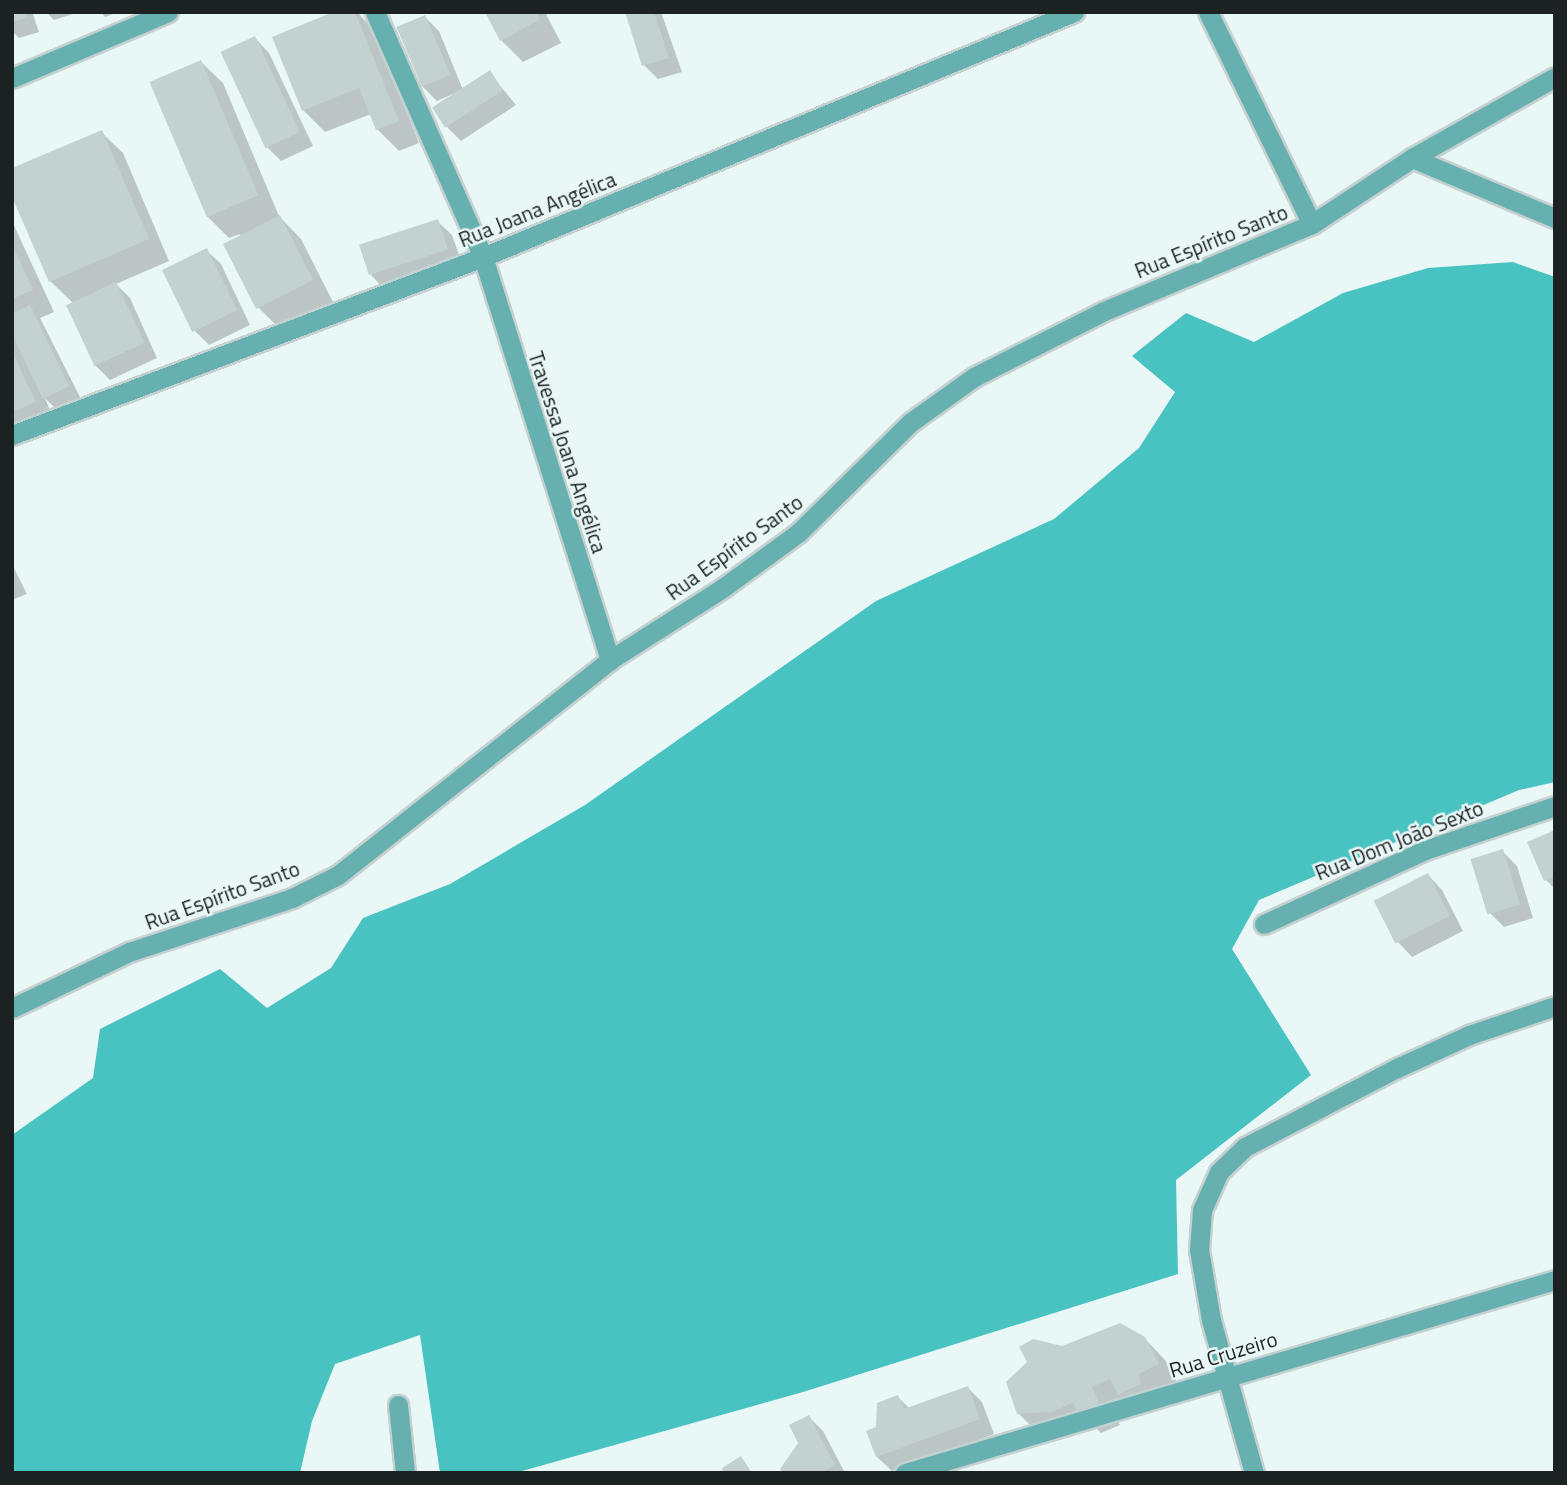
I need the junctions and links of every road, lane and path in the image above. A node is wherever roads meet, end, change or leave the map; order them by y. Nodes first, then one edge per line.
1 (167, 12) edge
2 (375, 12) edge
3 (1208, 12) edge
4 (1067, 14) edge
5 (1555, 77) edge
6 (12, 78) edge
7 (1412, 158) junction
8 (1555, 218) edge
9 (1312, 224) junction
10 (483, 257) junction
11 (12, 435) edge
12 (610, 660) junction
13 (1555, 806) edge
14 (1264, 924) dead end
15 (1555, 1006) edge
16 (12, 1007) edge
17 (1555, 1280) edge
18 (1227, 1377) junction
19 (398, 1405) dead end
20 (405, 1473) edge
21 (905, 1473) edge
22 (1254, 1473) edge

1 - 6 street
2 - 10 street, Travessa Joana Angélica
3 - 9 street
4 - 10 street, Rua Joana Angélica
5 - 7 street, Rua Espírito Santo
7 - 8 street
7 - 9 street, Rua Espírito Santo
9 - 12 street, Rua Espírito Santo
10 - 11 street, Rua Joana Angélica
10 - 12 street, Travessa Joana Angélica
12 - 16 street, Rua Espírito Santo
13 - 14 street, Rua Dom João Sexto
15 - 18 street
17 - 18 street, Rua Cruzeiro
18 - 21 street, Rua Cruzeiro
18 - 22 street
19 - 20 street

